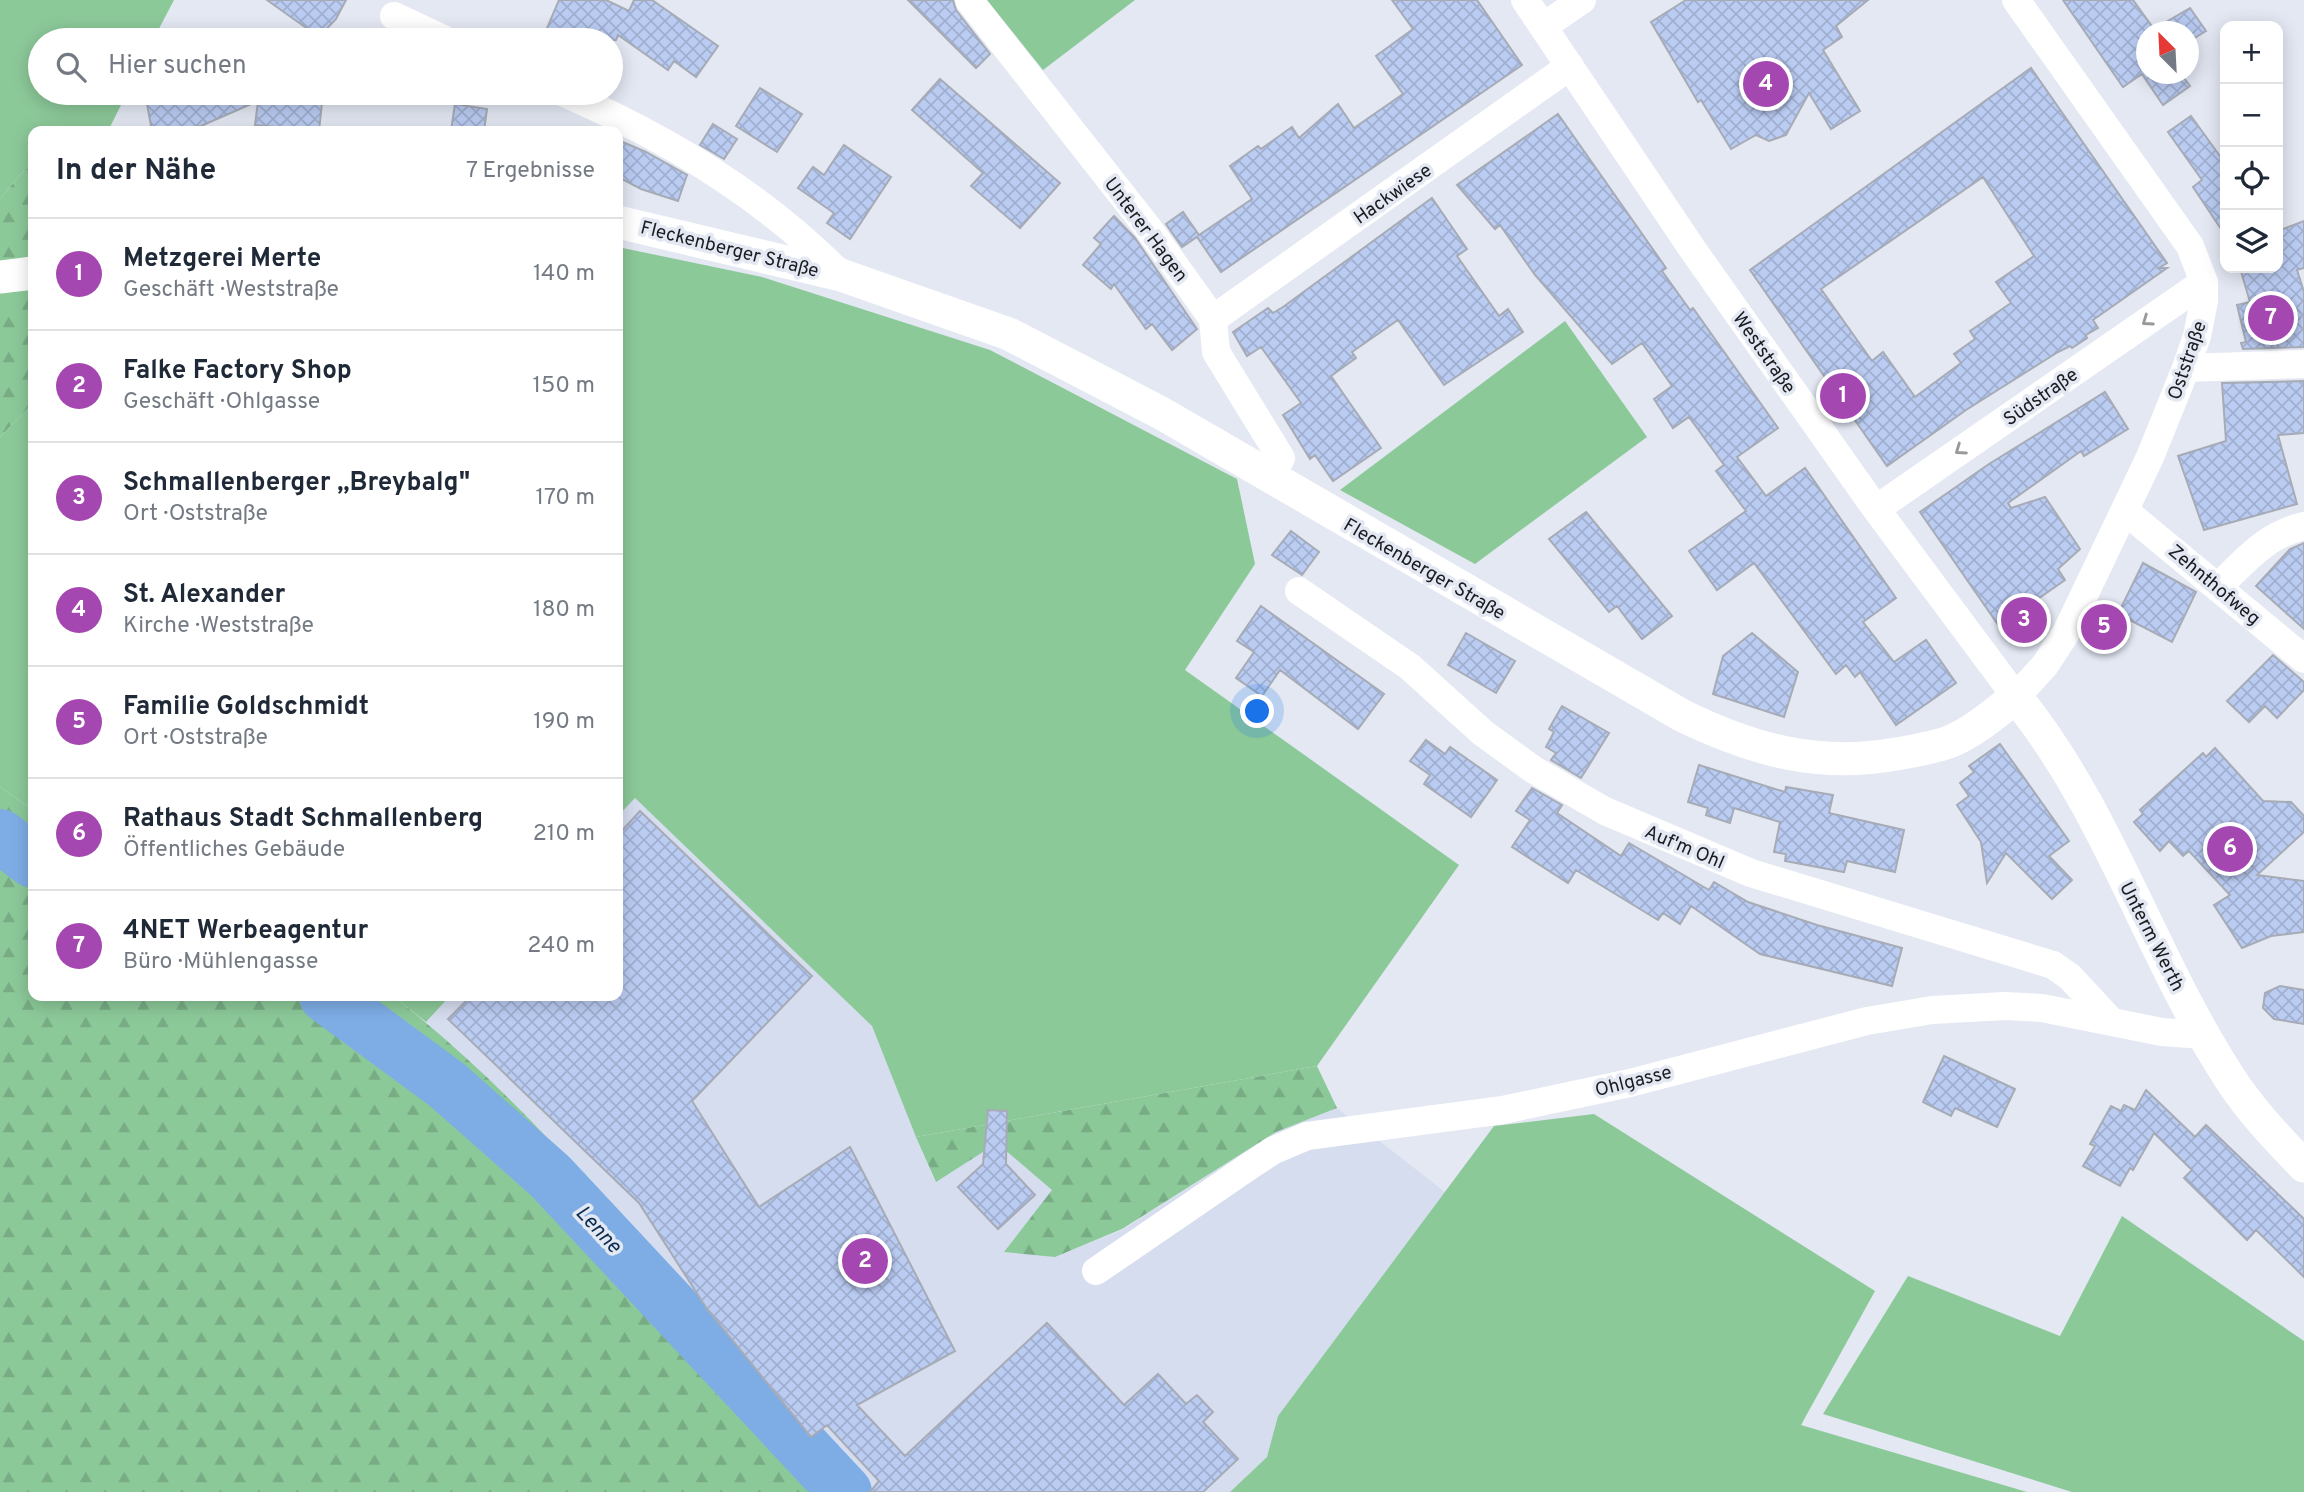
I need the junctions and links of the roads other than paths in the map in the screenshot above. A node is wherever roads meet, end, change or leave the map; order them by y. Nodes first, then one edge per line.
1 (969, 0) edge
2 (1525, 0) edge
3 (1582, 0) edge
4 (2016, 0) edge
5 (394, 16) dead end
6 (1544, 26) junction
7 (420, 28) edge
8 (1570, 66) junction
9 (590, 105) edge
10 (623, 223) edge
11 (28, 274) edge
12 (841, 275) junction
13 (0, 277) edge
14 (2204, 282) junction
15 (1213, 319) junction
16 (2304, 364) edge
17 (2186, 368) junction
18 (1270, 477) junction
19 (1876, 509) junction
20 (2125, 511) junction
21 (2304, 526) edge
22 (2219, 586) junction
23 (1299, 591) dead end
24 (2304, 659) edge
25 (2016, 697) junction
26 (2109, 1019) junction
27 (2204, 1035) junction
28 (2304, 1166) edge
29 (1097, 1272) dead end

1 - 15 street, Unterer Hagen
2 - 6 street, Weststraße
3 - 6 street
4 - 14 street, Oststraße
5 - 7 street
6 - 8 street, Weststraße
8 - 15 street, Hackwiese
8 - 19 street, Weststraße
9 - 12 street, Fleckenberger Straße
10 - 12 street, Fleckenberger Straße
11 - 13 street
12 - 18 street, Fleckenberger Straße
14 - 17 street, Oststraße
14 -> 19 street, Südstraße
15 - 18 street, Unterer Hagen
16 - 17 street
17 - 20 street, Oststraße
18 - 25 street, Fleckenberger Straße
19 - 25 street, Weststraße
20 - 22 street, Zehnthofweg
20 - 25 street, Oststraße
21 - 22 street
22 - 24 street, Zehnthofweg
23 - 26 street, Auf'm Ohl
25 - 27 street, Unterm Werth
26 - 27 street, Ohlgasse
26 - 29 street, Ohlgasse
27 - 28 street, Unterm Werth

